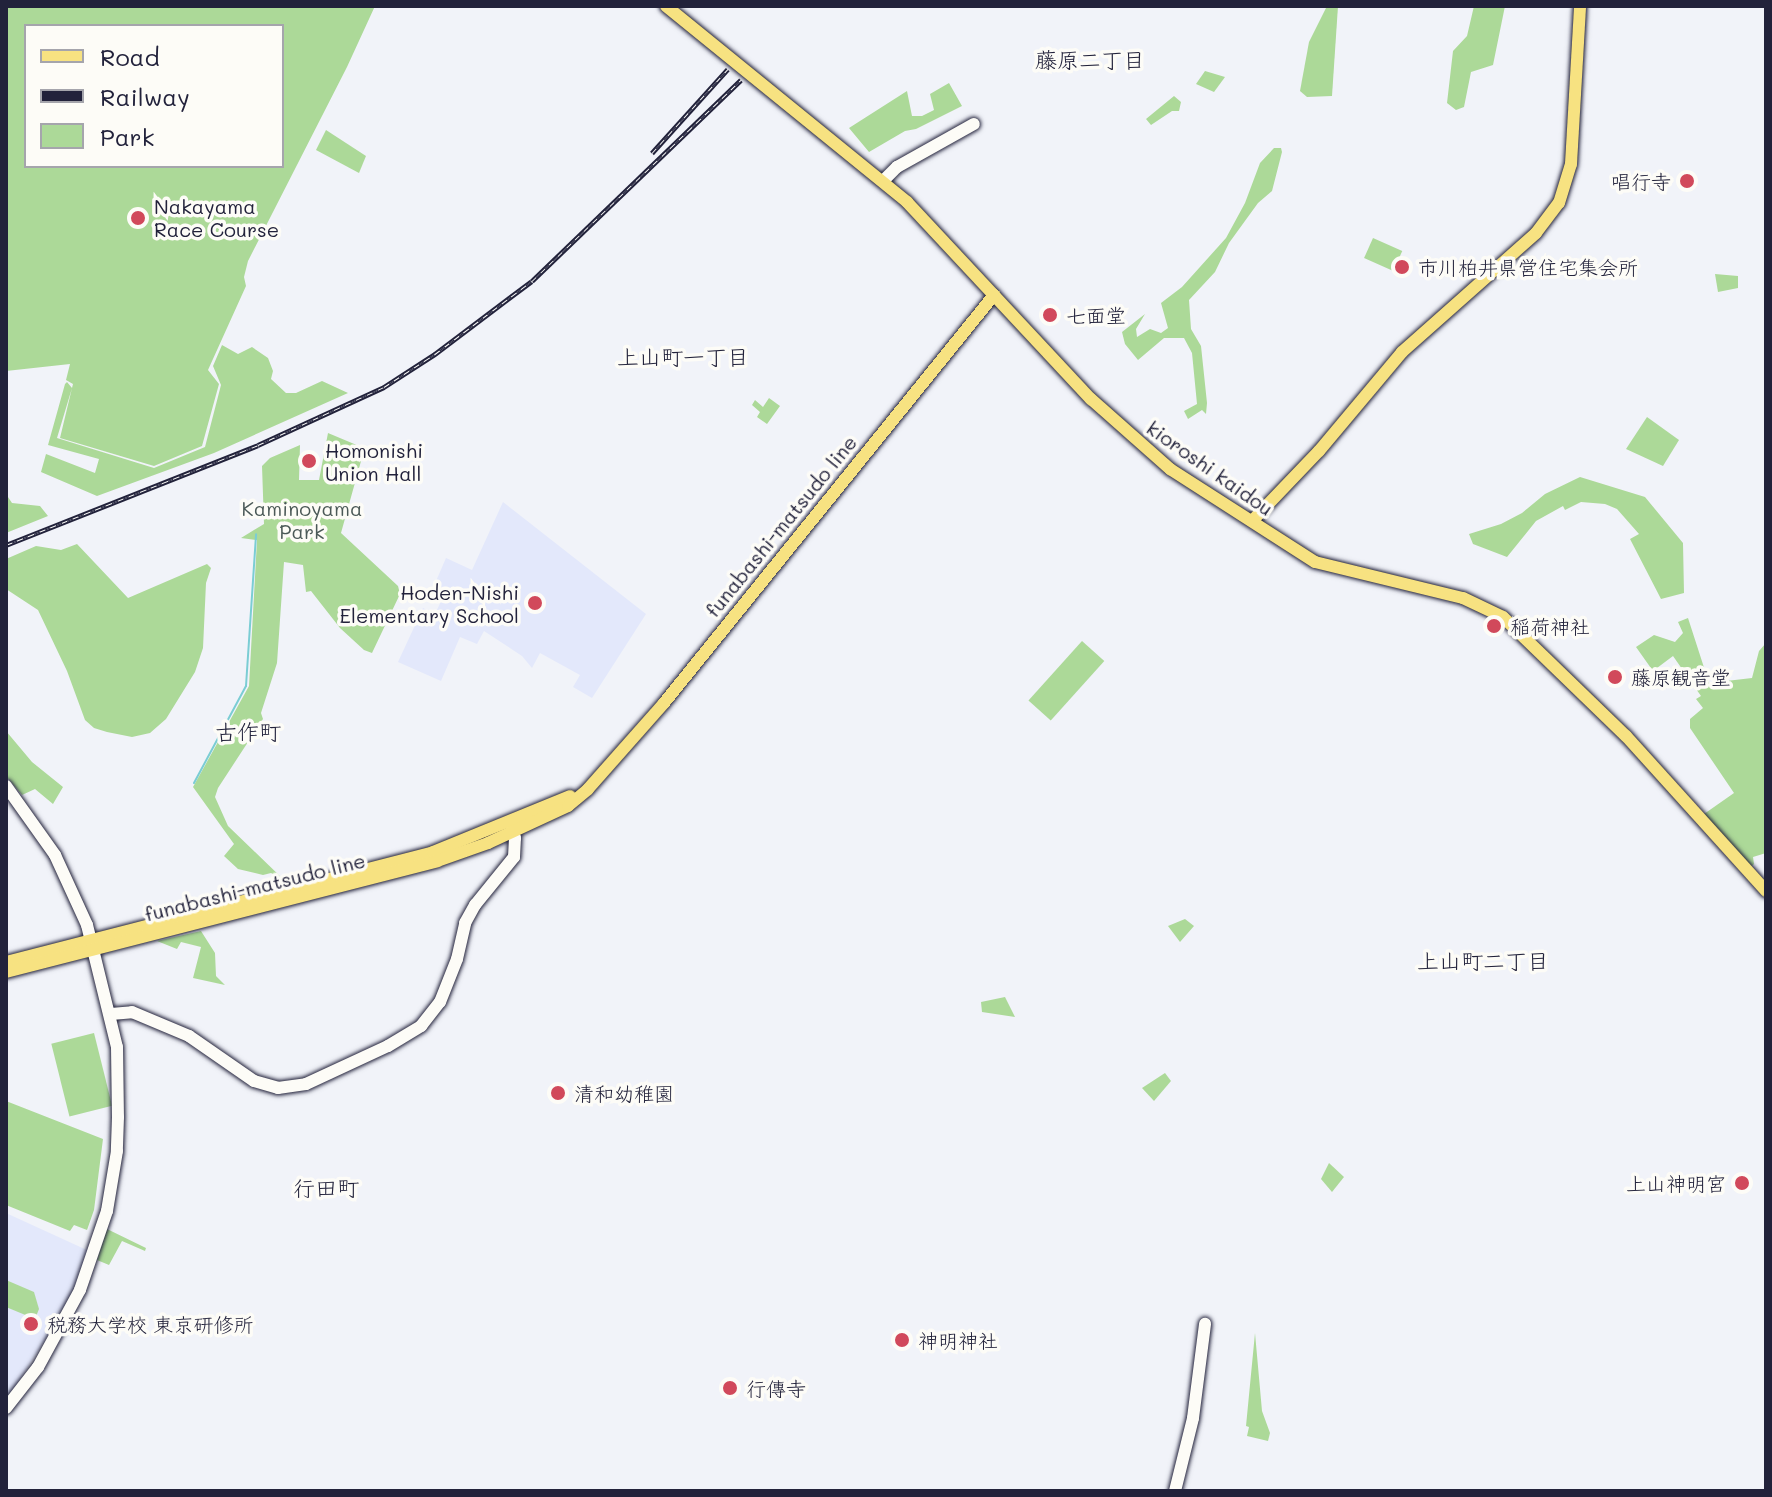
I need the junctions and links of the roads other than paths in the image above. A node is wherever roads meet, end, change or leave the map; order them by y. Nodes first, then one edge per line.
1 (666, 6) edge
2 (1580, 6) edge
3 (974, 124) dead end
4 (883, 181) junction
5 (994, 295) junction
6 (1252, 521) junction
7 (6, 786) edge
8 (512, 828) junction
9 (1766, 891) edge
10 (93, 945) junction
11 (6, 962) edge
12 (6, 972) edge
13 (111, 1014) junction
14 (1205, 1324) dead end
15 (6, 1408) edge
16 (1175, 1491) edge

1 - 4 main road, kioroshi kaidou
2 - 6 main road
3 - 4 street
4 - 5 main road, kioroshi kaidou
5 - 6 main road, kioroshi kaidou
5 - 8 main road, funabashi-matsudo line
6 - 9 main road, kioroshi kaidou
7 - 10 street
8 - 10 main road, funabashi-matsudo line
8 - 13 street
10 - 11 main road
10 - 12 main road
10 - 13 street
13 - 15 street
14 - 16 street

